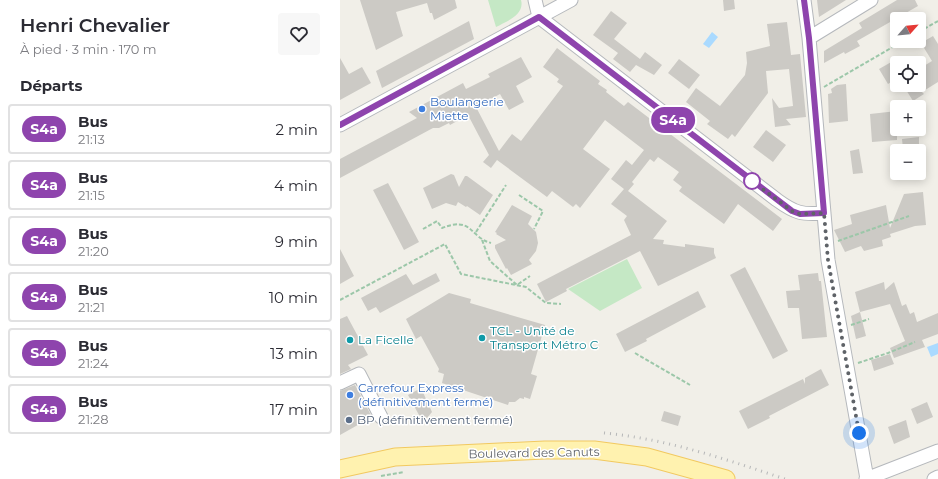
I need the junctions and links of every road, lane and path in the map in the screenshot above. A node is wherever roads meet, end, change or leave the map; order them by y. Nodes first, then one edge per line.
1 (535, 0) edge
2 (572, 0) edge
3 (804, 0) edge
4 (871, 0) edge
5 (539, 17) junction
6 (938, 21) edge
7 (926, 28) edge
8 (809, 38) junction
9 (891, 48) edge
10 (813, 94) junction
11 (340, 125) edge
12 (506, 185) dead end
13 (519, 195) dead end
14 (824, 213) junction
15 (909, 216) dead end
16 (423, 229) dead end
17 (534, 229) dead end
18 (476, 232) junction
19 (482, 240) junction
20 (491, 243) dead end
21 (834, 243) dead end
22 (530, 276) dead end
23 (517, 286) junction
24 (340, 300) edge
25 (561, 304) dead end
26 (869, 319) dead end
27 (841, 327) junction
28 (915, 342) dead end
29 (635, 353) dead end
30 (848, 366) junction
31 (340, 383) edge
32 (690, 385) dead end
33 (382, 416) dead end
34 (938, 451) edge
35 (340, 469) edge
36 (410, 472) dead end
37 (938, 477) edge
38 (374, 478) dead end
39 (726, 479) edge
40 (866, 479) edge
41 (934, 479) edge

1 - 5 street
2 - 5 street
3 - 8 street
4 - 8 street
5 - 11 street
5 - 14 street
6 - 7 path
8 - 10 street
9 - 10 path
10 - 14 street
12 - 18 path
13 - 17 path
14 - 27 street
15 - 21 path
16 - 18 path
18 - 19 path
19 - 20 path
19 - 23 path
22 - 23 path
23 - 24 path
23 - 25 path
26 - 27 path
27 - 30 street
28 - 30 path
29 - 32 path
30 - 40 street
31 - 33 street
34 - 40 street
35 - 39 main road, Boulevard des Canuts
36 - 38 path
37 - 41 street

